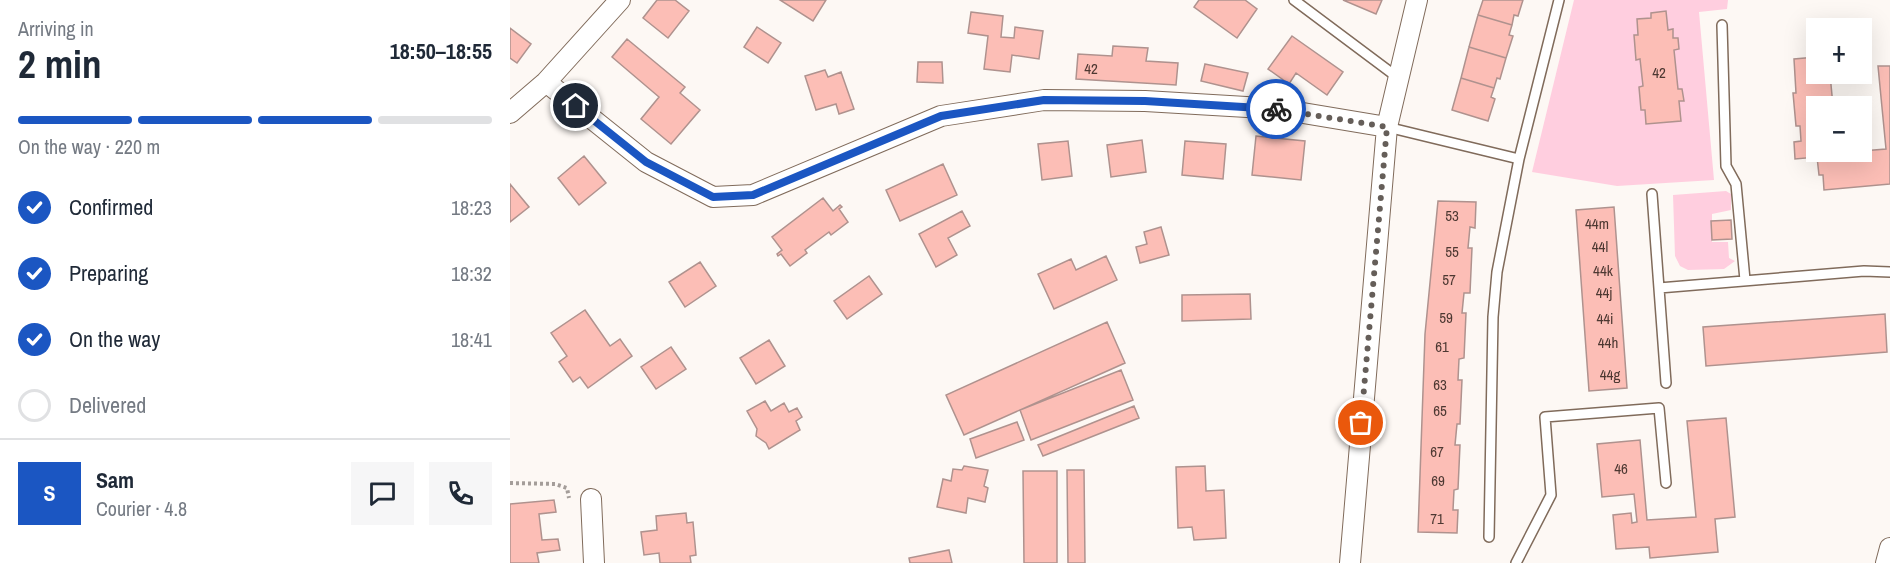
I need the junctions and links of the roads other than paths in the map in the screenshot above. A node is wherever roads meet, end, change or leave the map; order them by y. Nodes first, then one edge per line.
1 (621, 0) edge
2 (1294, 0) edge
3 (1417, 0) edge
4 (1559, 0) edge
5 (1722, 25) dead end
6 (1397, 77) junction
7 (546, 82) junction
8 (510, 113) edge
9 (1387, 127) junction
10 (1519, 159) junction
11 (1652, 194) dead end
12 (1890, 272) edge
13 (1744, 280) junction
14 (1659, 288) junction
15 (1666, 383) dead end
16 (1666, 483) dead end
17 (591, 499) dead end
18 (1489, 537) dead end
19 (1890, 548) edge
20 (594, 563) edge
21 (1350, 563) edge
22 (1516, 563) edge
23 (1886, 563) edge

1 - 7 street
2 - 6 lane
3 - 6 street
4 - 10 lane
5 - 13 lane
6 - 9 street
7 - 8 street
7 - 9 street
9 - 10 lane
9 - 21 street
10 - 18 lane
11 - 14 lane
12 - 13 lane
13 - 14 lane
14 - 15 lane
16 - 22 lane
17 - 20 street
19 - 23 street

